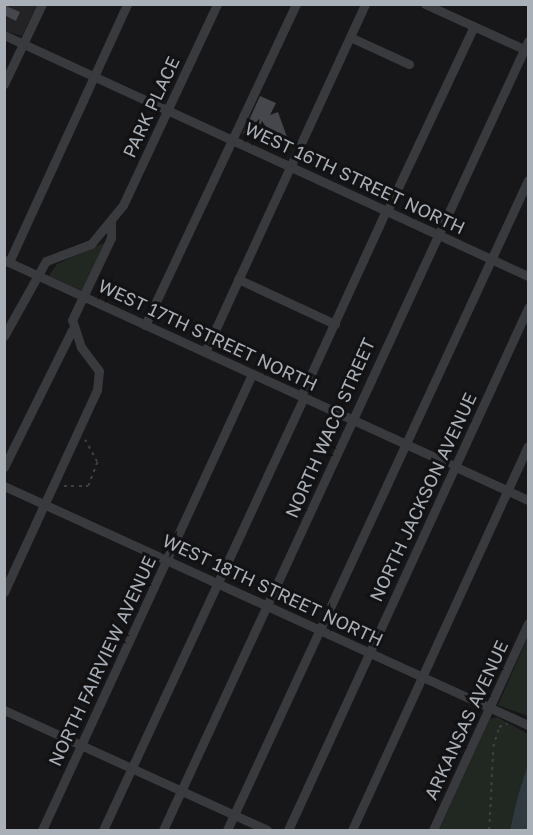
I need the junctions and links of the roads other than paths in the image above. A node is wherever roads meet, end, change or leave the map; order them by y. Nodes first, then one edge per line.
1 (42, 4) edge
2 (127, 4) edge
3 (217, 4) edge
4 (296, 4) edge
5 (365, 4) edge
6 (425, 4) edge
7 (474, 26) junction
8 (4, 35) edge
9 (350, 37) junction
10 (23, 44) junction
11 (527, 47) edge
12 (409, 64) dead end
13 (94, 76) junction
14 (4, 84) edge
15 (167, 110) junction
16 (232, 140) junction
17 (290, 167) junction
18 (528, 180) edge
19 (386, 211) junction
20 (111, 222) junction
21 (438, 234) junction
22 (492, 259) junction
23 (7, 261) edge
24 (37, 275) junction
25 (528, 276) edge
26 (238, 279) junction
27 (82, 296) junction
28 (528, 308) edge
29 (335, 324) junction
30 (145, 325) junction
31 (72, 330) junction
32 (4, 336) edge
33 (205, 352) junction
34 (252, 374) junction
35 (302, 397) junction
36 (352, 419) junction
37 (406, 444) junction
38 (528, 446) edge
39 (4, 467) edge
40 (456, 467) junction
41 (4, 486) edge
42 (508, 490) junction
43 (528, 500) edge
44 (45, 504) junction
45 (167, 560) junction
46 (218, 583) junction
47 (4, 592) edge
48 (267, 606) junction
49 (528, 623) edge
50 (320, 630) junction
51 (370, 652) junction
52 (422, 676) junction
53 (490, 708) junction
54 (4, 710) edge
55 (528, 725) edge
56 (81, 745) junction
57 (132, 768) junction
58 (182, 792) junction
59 (234, 816) junction
60 (42, 831) edge
61 (103, 831) edge
62 (164, 831) edge
63 (227, 831) edge
64 (267, 831) edge
65 (288, 831) edge
66 (352, 831) edge
67 (433, 831) edge

1 - 10 street
2 - 13 street
3 - 15 street, PARK PLACE
4 - 16 street
5 - 9 street
6 - 7 street
7 - 11 street
7 - 19 street
8 - 10 street, WEST 16TH STREET NORTH
9 - 12 street
9 - 17 street
10 - 13 street, WEST 16TH STREET NORTH
10 - 14 street
11 - 21 street, NORTH WACO STREET
13 - 15 street, WEST 16TH STREET NORTH
13 - 23 street
15 - 16 street, WEST 16TH STREET NORTH
15 - 20 street, PARK PLACE
16 - 17 street, WEST 16TH STREET NORTH
16 - 30 street
17 - 19 street, WEST 16TH STREET NORTH
17 - 26 street
18 - 22 street
19 - 21 street, WEST 16TH STREET NORTH
19 - 29 street
20 - 24 street, PARK PLACE
20 - 27 street, PARK PLACE
21 - 22 street, WEST 16TH STREET NORTH
21 - 36 street, NORTH WACO STREET
22 - 25 street, WEST 16TH STREET NORTH
22 - 37 street
23 - 24 street, WEST 17TH STREET NORTH
24 - 27 street, WEST 17TH STREET NORTH
24 - 32 street, PARK PLACE
26 - 29 street
26 - 33 street
27 - 30 street, WEST 17TH STREET NORTH
27 - 31 street, PARK PLACE
28 - 40 street, NORTH JACKSON AVENUE
29 - 35 street
30 - 33 street, WEST 17TH STREET NORTH
31 - 39 street, PARK PLACE
31 - 44 street
33 - 34 street, WEST 17TH STREET NORTH
34 - 35 street, WEST 17TH STREET NORTH
34 - 45 street, NORTH FAIRVIEW AVENUE
35 - 36 street, WEST 17TH STREET NORTH
35 - 46 street
36 - 37 street, WEST 17TH STREET NORTH
36 - 48 street, NORTH WACO STREET
37 - 40 street, WEST 17TH STREET NORTH
37 - 50 street
38 - 42 street
40 - 42 street, WEST 17TH STREET NORTH
40 - 51 street, NORTH JACKSON AVENUE
41 - 44 street, WEST 18TH STREET NORTH
42 - 43 street, WEST 17TH STREET NORTH
42 - 52 street
44 - 45 street, WEST 18TH STREET NORTH
44 - 47 street
45 - 46 street, WEST 18TH STREET NORTH
45 - 56 street, NORTH FAIRVIEW AVENUE
46 - 48 street, WEST 18TH STREET NORTH
46 - 57 street
48 - 50 street, WEST 18TH STREET NORTH
48 - 58 street, NORTH WACO STREET
49 - 53 street, ARKANSAS AVENUE
50 - 51 street, WEST 18TH STREET NORTH
50 - 59 street
51 - 52 street, WEST 18TH STREET NORTH
51 - 65 street, NORTH JACKSON AVENUE
52 - 53 street, WEST 18TH STREET NORTH
52 - 66 street
53 - 55 street, WEST 18TH STREET NORTH
53 - 67 street, ARKANSAS AVENUE
54 - 56 street
56 - 57 street
56 - 60 street, NORTH FAIRVIEW AVENUE
57 - 58 street
57 - 61 street
58 - 59 street
58 - 62 street, NORTH WACO STREET
59 - 63 street
59 - 64 street

